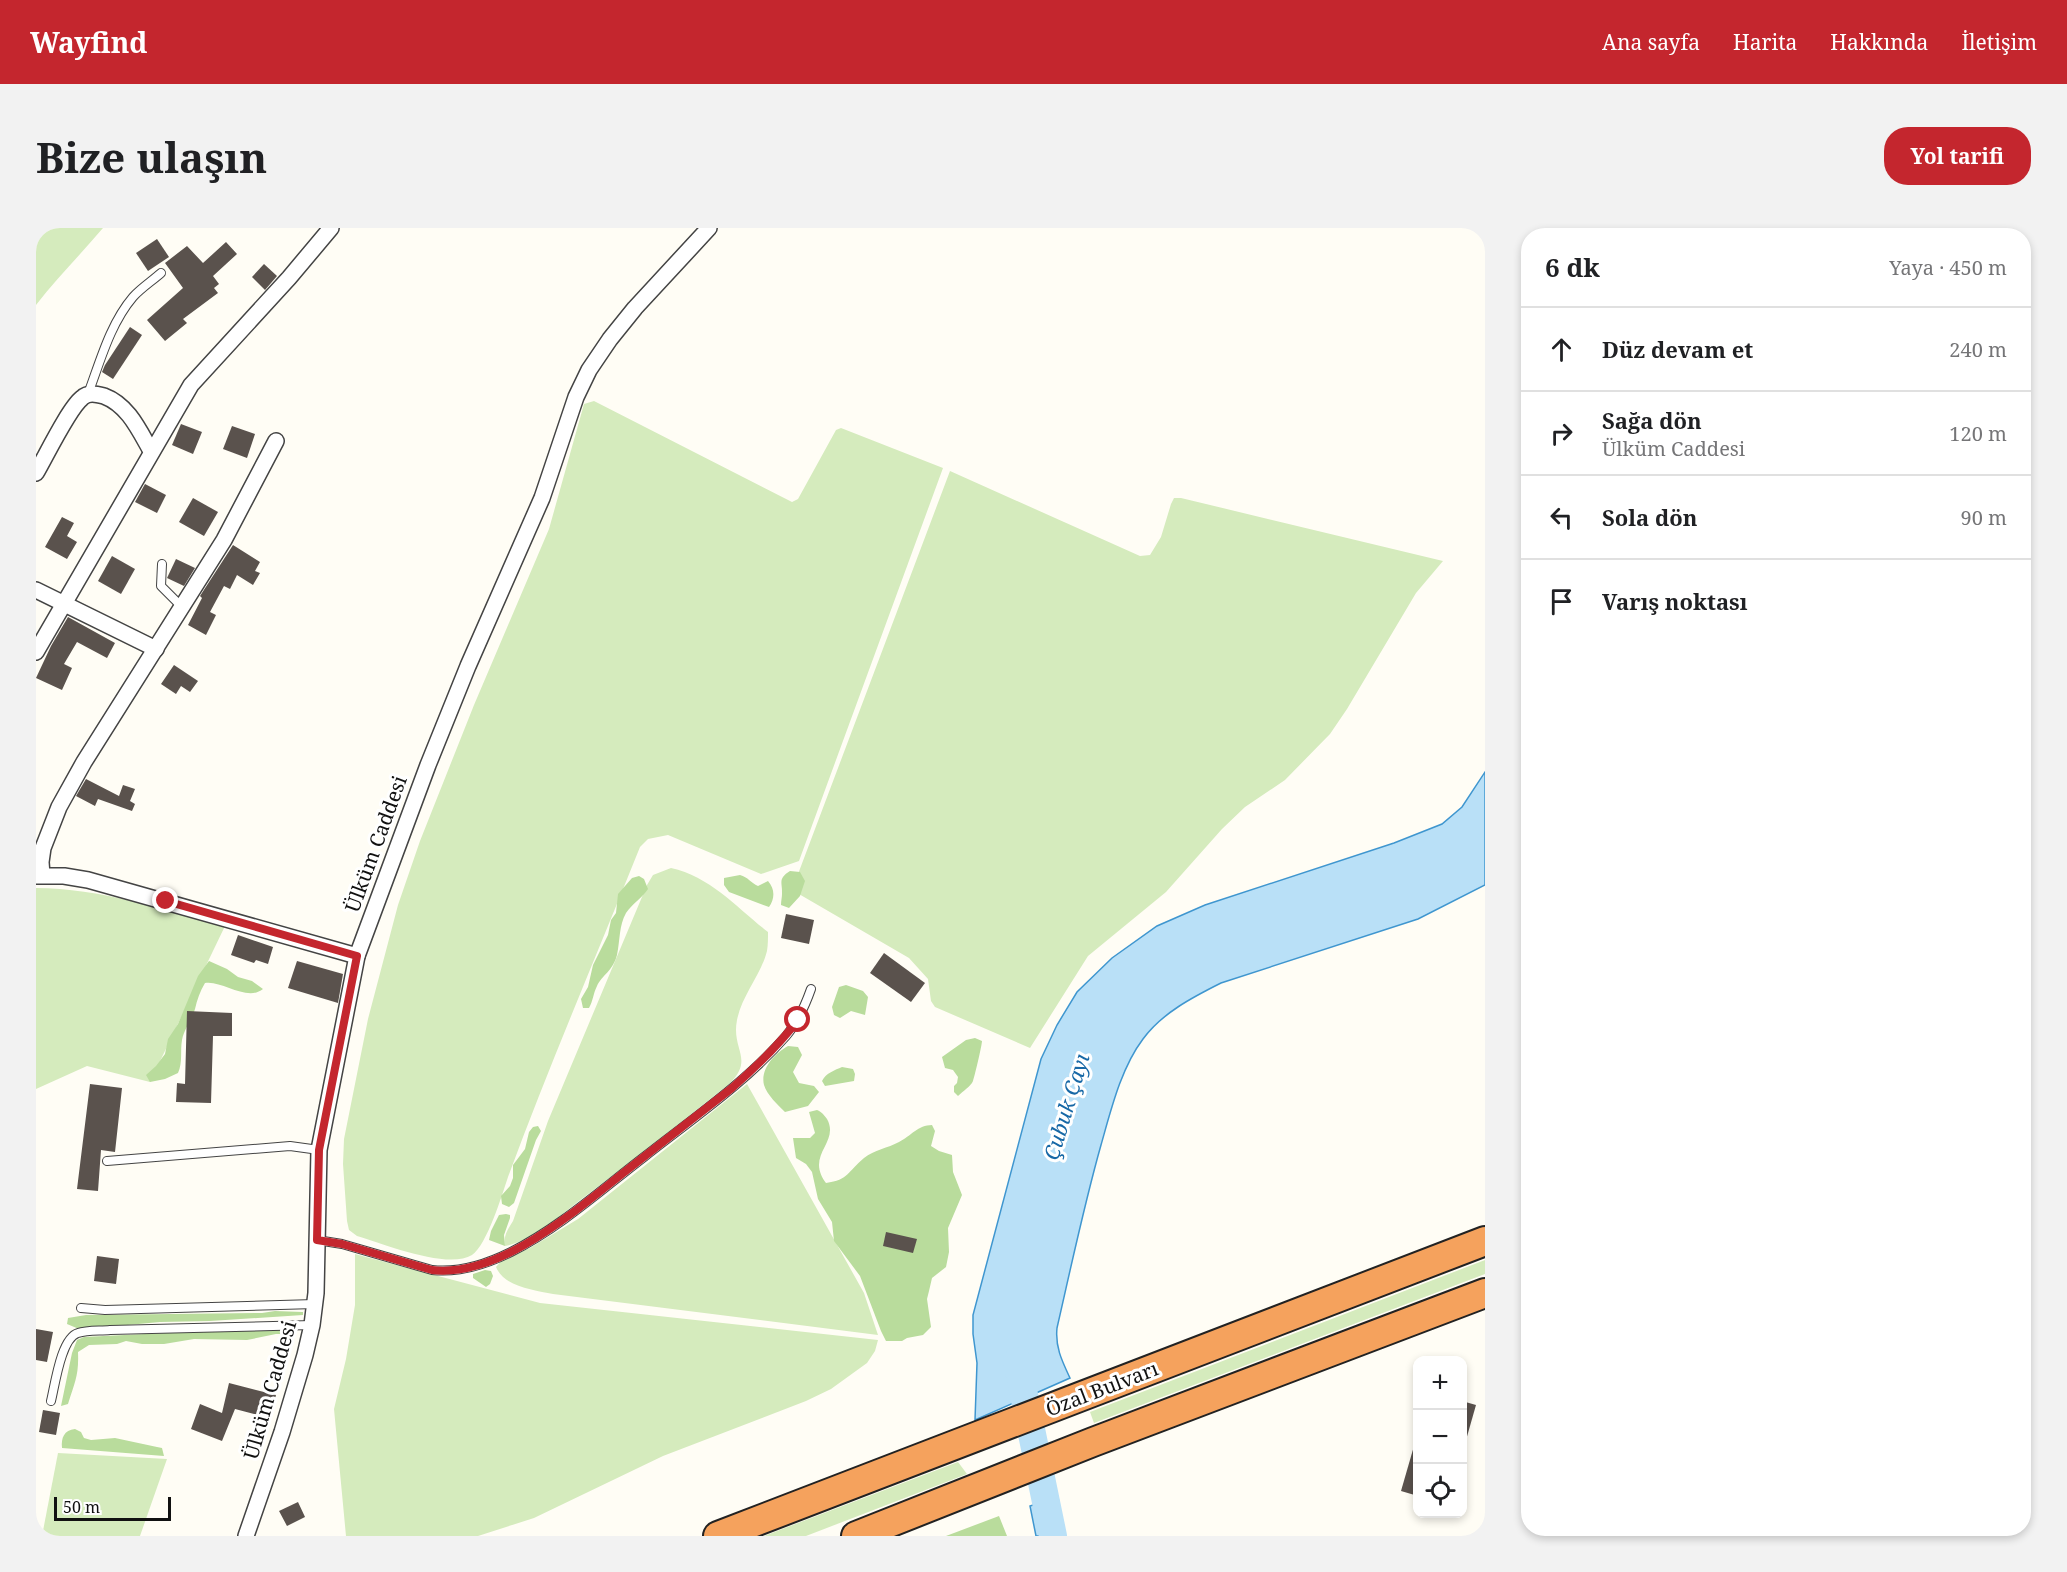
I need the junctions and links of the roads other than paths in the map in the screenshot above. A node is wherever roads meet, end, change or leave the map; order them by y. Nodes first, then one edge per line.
1 (331, 228) edge
2 (709, 228) edge
3 (161, 273) dead end
4 (88, 394) junction
5 (276, 441) dead end
6 (151, 451) junction
7 (40, 456) edge
8 (36, 473) edge
9 (162, 564) dead end
10 (36, 590) edge
11 (64, 603) junction
12 (182, 607) junction
13 (156, 649) junction
14 (36, 652) edge
15 (39, 876) edge
16 (357, 956) junction
17 (811, 988) dead end
18 (319, 1150) junction
19 (107, 1161) dead end
20 (317, 1240) junction
21 (1485, 1240) edge
22 (1485, 1293) edge
23 (315, 1304) junction
24 (81, 1308) dead end
25 (312, 1325) junction
26 (51, 1401) dead end
27 (246, 1536) edge
28 (718, 1536) edge
29 (856, 1536) edge

1 - 6 street
2 - 16 street, Ülküm Caddesi
3 - 4 lane
4 - 6 street
4 - 7 street
5 - 12 street
6 - 11 street
7 - 8 street
9 - 12 lane
10 - 11 street
11 - 13 street
11 - 14 street
12 - 13 street
13 - 15 street
15 - 16 street
16 - 18 street, Ülküm Caddesi
17 - 20 lane
18 - 19 lane
18 - 20 street, Ülküm Caddesi
20 - 23 street, Ülküm Caddesi
21 - 28 highway, Özal Bulvarı
22 - 29 highway
23 - 24 lane
23 - 25 street, Ülküm Caddesi
25 - 26 lane
25 - 27 street, Ülküm Caddesi

